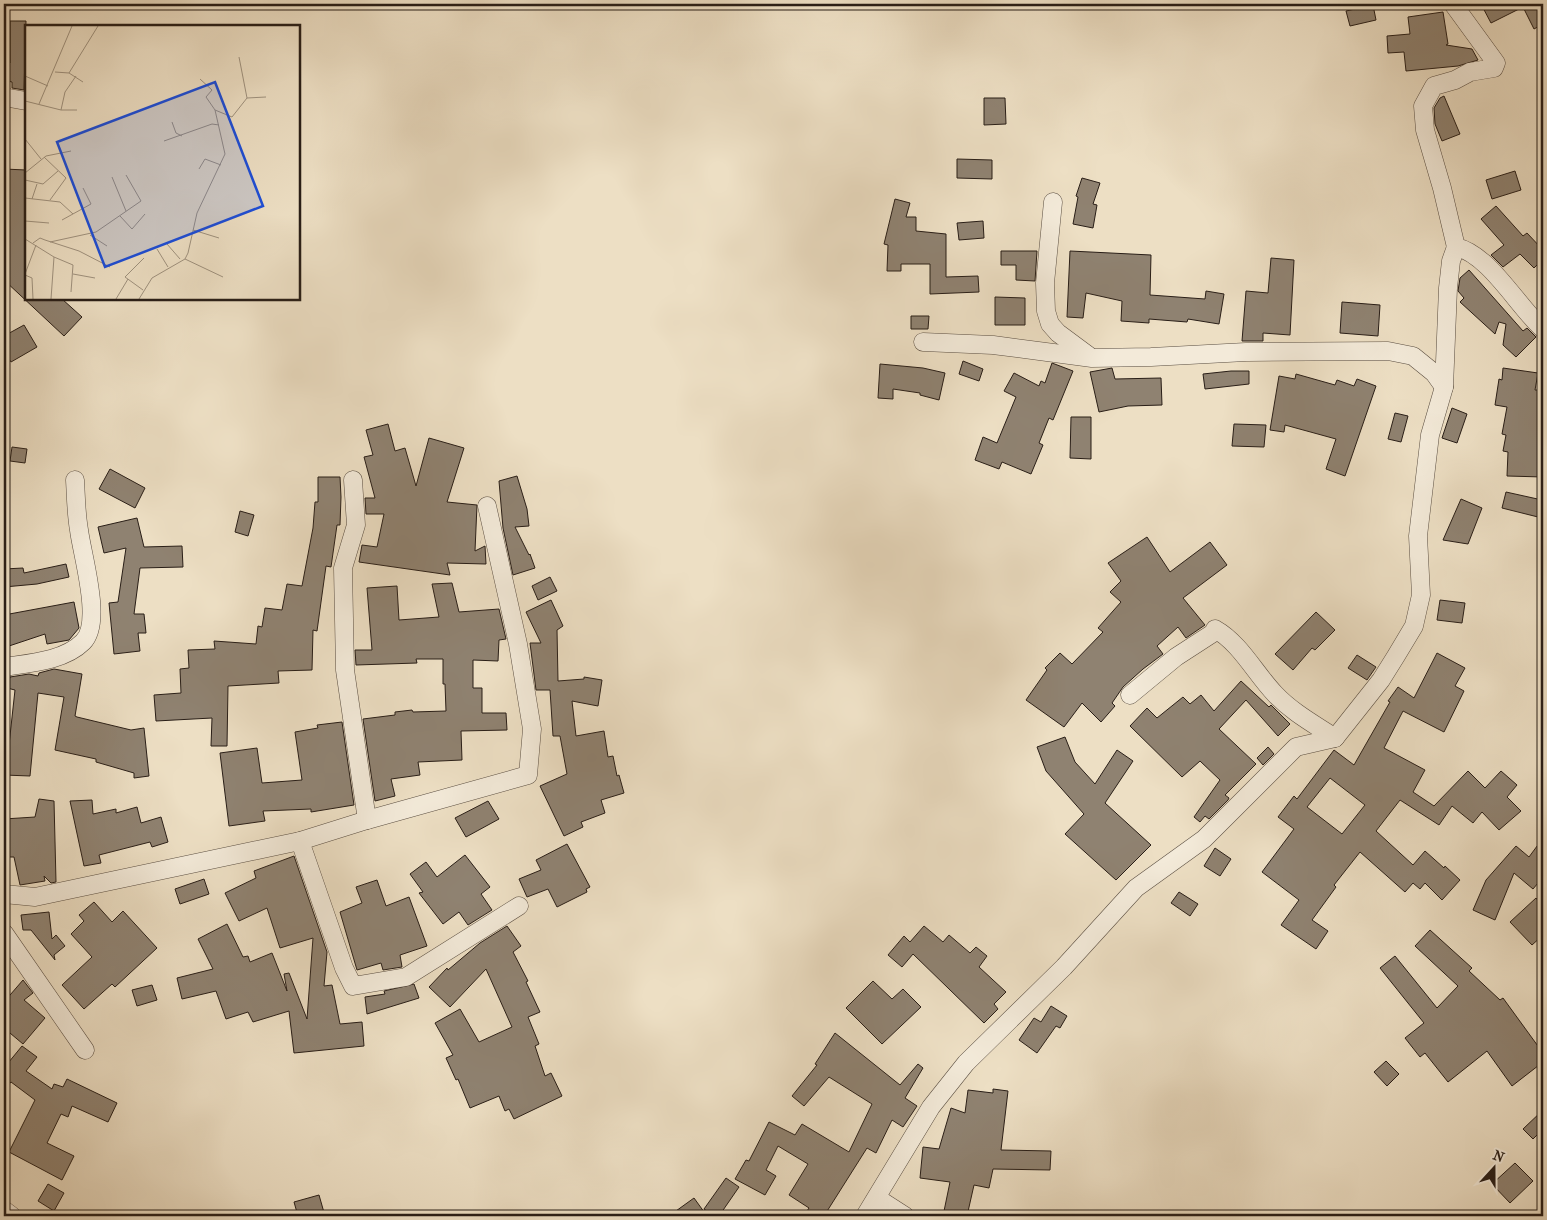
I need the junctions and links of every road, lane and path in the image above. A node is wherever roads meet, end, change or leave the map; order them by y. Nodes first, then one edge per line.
1 (1453, 4) edge
2 (4, 97) edge
3 (25, 101) edge
4 (1053, 202) dead end
5 (1456, 247) junction
6 (1543, 329) edge
7 (923, 342) dead end
8 (1092, 358) junction
9 (1444, 386) junction
10 (74, 480) dead end
11 (353, 480) dead end
12 (488, 506) dead end
13 (4, 667) edge
14 (1130, 695) dead end
15 (1334, 738) junction
16 (367, 820) junction
17 (300, 841) junction
18 (4, 894) edge
19 (519, 906) dead end
20 (4, 933) edge
21 (85, 1050) dead end
22 (877, 1198) junction
23 (4, 1210) edge
24 (12, 1216) edge
25 (865, 1216) edge
26 (905, 1216) edge

1 - 5 street
2 - 3 street
4 - 8 street
5 - 6 street
5 - 9 street
7 - 8 street
8 - 9 street
9 - 15 street
10 - 13 street
11 - 16 street
12 - 16 street
14 - 15 street
15 - 22 street
16 - 17 street
17 - 18 street
17 - 19 street
20 - 21 street
22 - 25 street
22 - 26 street
23 - 24 street

